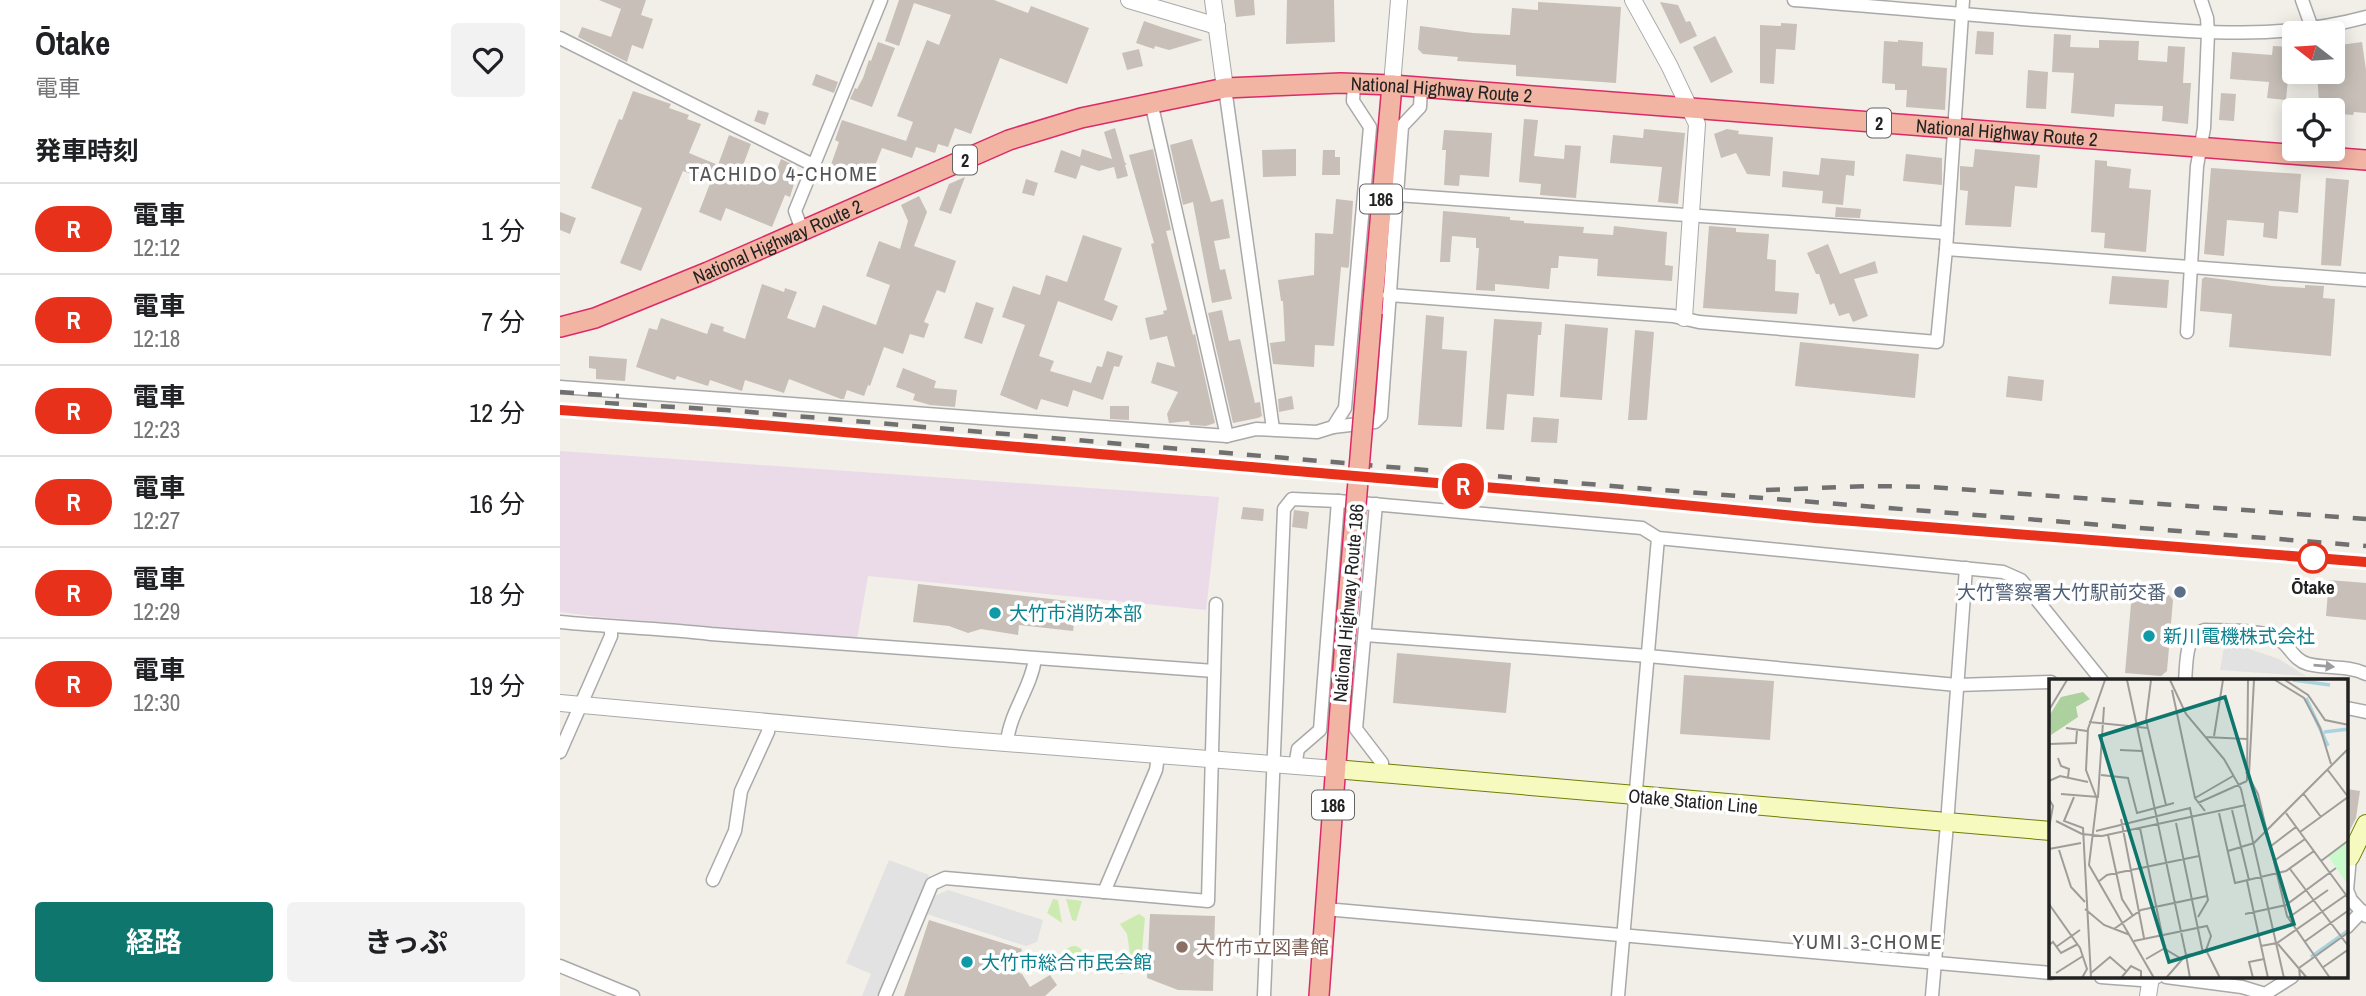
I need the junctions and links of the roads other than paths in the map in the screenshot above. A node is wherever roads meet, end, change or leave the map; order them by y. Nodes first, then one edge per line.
1 (881, 0) edge
2 (1129, 0) edge
3 (1213, 0) edge
4 (1399, 0) edge
5 (1633, 0) edge
6 (1794, 0) edge
7 (1963, 0) edge
8 (2201, 0) edge
9 (2302, 0) edge
10 (1863, 3) edge
11 (1156, 4) edge
12 (1963, 15) junction
13 (2366, 17) edge
14 (2310, 21) edge
15 (2345, 21) edge
16 (1217, 26) junction
17 (2282, 31) edge
18 (2208, 33) junction
19 (560, 37) edge
20 (1354, 83) junction
21 (1392, 85) junction
22 (1225, 88) junction
23 (1421, 89) junction
24 (1151, 102) junction
25 (1691, 109) junction
26 (1955, 129) junction
27 (2201, 148) junction
28 (2366, 160) edge
29 (813, 165) junction
30 (1397, 195) junction
31 (1692, 216) junction
32 (803, 230) junction
33 (1947, 233) junction
34 (1946, 249) junction
35 (2191, 266) junction
36 (2366, 280) edge
37 (1389, 295) junction
38 (1684, 318) junction
39 (560, 327) edge
40 (2187, 332) dead end
41 (560, 387) edge
42 (1333, 427) junction
43 (1273, 429) junction
44 (1227, 436) junction
45 (1338, 500) junction
46 (1376, 504) junction
47 (1658, 538) junction
48 (1966, 568) junction
49 (1216, 604) dead end
50 (1366, 606) junction
51 (1339, 609) junction
52 (560, 622) edge
53 (611, 627) junction
54 (1365, 635) junction
55 (1648, 656) junction
56 (1035, 659) junction
57 (1214, 671) junction
58 (2366, 674) edge
59 (2100, 679) edge
60 (2185, 679) edge
61 (2049, 682) edge
62 (1957, 685) junction
63 (560, 703) edge
64 (579, 705) junction
65 (2348, 708) edge
66 (2366, 712) edge
67 (769, 721) junction
68 (1007, 742) junction
69 (560, 752) edge
70 (1158, 756) junction
71 (1213, 760) junction
72 (1274, 765) junction
73 (1295, 766) junction
74 (1335, 769) junction
75 (1382, 774) junction
76 (1636, 796) junction
77 (1947, 824) junction
78 (2366, 824) edge
79 (2049, 831) edge
80 (2354, 857) edge
81 (713, 880) dead end
82 (2348, 885) edge
83 (1104, 892) junction
84 (2348, 892) edge
85 (1325, 909) junction
86 (2364, 913) edge
87 (2348, 926) edge
88 (1624, 935) junction
89 (1934, 963) junction
90 (560, 966) edge
91 (2049, 973) edge
92 (2114, 978) edge
93 (2152, 978) edge
94 (2157, 978) edge
95 (2166, 978) edge
96 (2290, 978) edge
97 (2255, 993) edge
98 (633, 996) edge
99 (885, 996) edge
100 (1264, 996) edge
101 (1319, 996) edge
102 (1618, 996) edge
103 (1932, 996) edge
104 (2148, 996) edge

1 - 29 street
2 - 11 street
3 - 16 street
4 - 21 street
5 - 25 street
6 - 10 street
7 - 12 street
8 - 18 street
9 - 14 street
10 - 12 street
11 - 16 street
12 - 18 street
12 - 26 street
13 - 15 street
16 - 22 street
17 - 18 street
18 - 27 street
19 - 29 street
20 - 21 highway, National Highway Route 2 / 2
20 - 22 highway, National Highway Route 2 / 2
20 - 42 street
21 - 23 highway, National Highway Route 2 / 2
21 - 51 highway, National Highway Route 186 / 186, bridge
22 - 24 highway, National Highway Route 2 / 2
22 - 43 street
23 - 25 highway, National Highway Route 2 / 2
23 - 30 street
24 - 32 highway, National Highway Route 2 / 2
24 - 44 street
25 - 26 highway, National Highway Route 2 / 2
25 - 31 street
26 - 27 highway, National Highway Route 2 / 2
26 - 33 street
27 - 28 highway, National Highway Route 2 / 2
27 - 35 street
29 - 32 street
30 - 31 street
30 - 37 street
31 - 33 street
31 - 38 street
32 - 39 highway, National Highway Route 2 / 2
33 - 34 street
34 - 35 street
34 - 38 street
35 - 36 street
35 - 40 street
37 - 38 street
37 - 42 street
41 - 44 street
42 - 43 street
43 - 44 street
45 - 46 street
45 - 51 street
45 - 72 street
46 - 47 street
46 - 50 street
47 - 48 street
47 - 55 street
48 - 59 street
48 - 62 street
49 - 57 street
50 - 51 street
50 - 54 street
51 - 73 street
51 - 74 highway, National Highway Route 186 / 186
52 - 53 street
53 - 56 street
53 - 64 street
54 - 55 street
54 - 75 street
55 - 62 street
55 - 76 street
56 - 57 street
56 - 68 street
57 - 71 street
60 -> 58 street
61 - 62 street
62 - 77 street
63 - 64 street
64 - 67 street
64 - 69 street
65 - 66 street
67 - 68 street
67 - 81 street
68 - 70 street
70 - 71 street
70 - 83 street
71 - 72 street
71 - 83 street
72 - 73 street
72 - 100 street
73 - 74 street
74 - 75 main road, Otake Station Line
74 - 85 highway, National Highway Route 186 / 186
75 - 76 main road, Otake Station Line
76 - 77 main road, Otake Station Line
76 - 88 street
77 - 79 main road, Otake Station Line
77 - 89 street
78 - 80 main road
80 - 82 street
83 - 99 street
84 - 86 street
85 - 88 street
85 - 101 highway, National Highway Route 186 / 186
86 - 87 street
88 - 89 street
88 - 102 street
89 - 91 street
89 - 103 street
90 - 98 street
92 - 93 street
94 - 104 street
95 - 97 street
96 - 97 street

